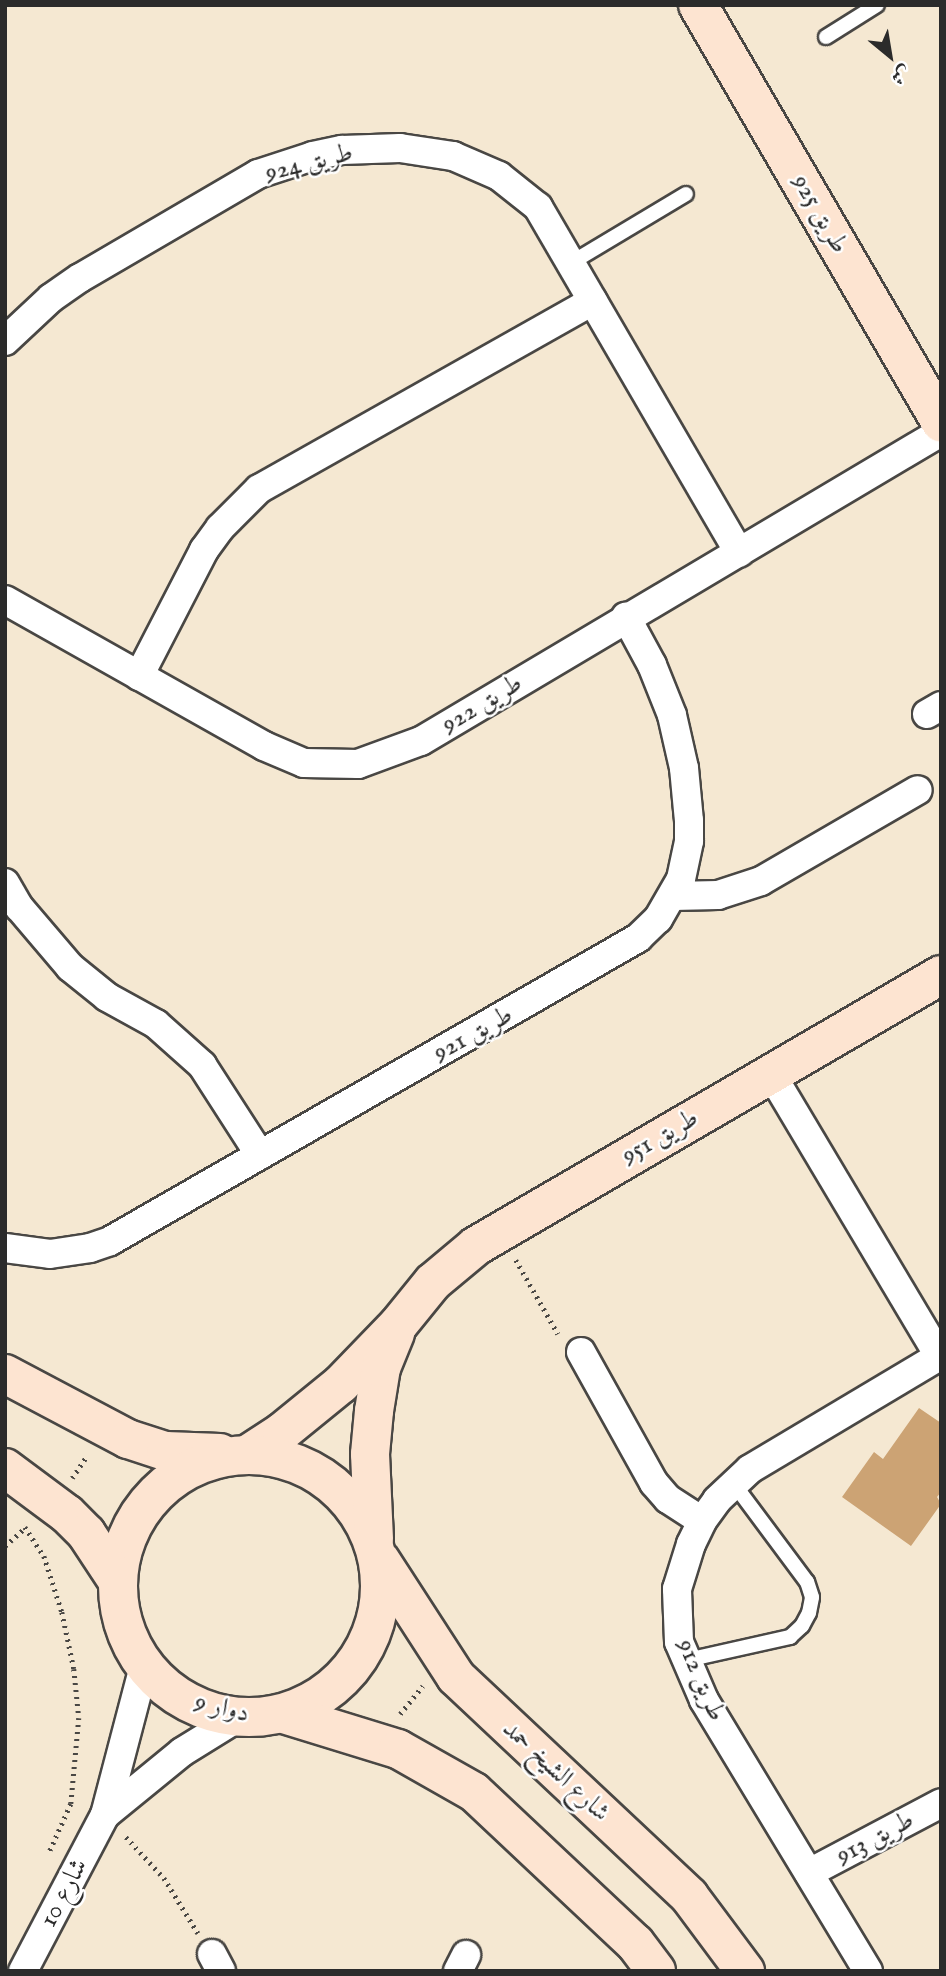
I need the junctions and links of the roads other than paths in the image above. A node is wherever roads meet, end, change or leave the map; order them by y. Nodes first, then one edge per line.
1 (698, 5) edge
2 (877, 5) edge
3 (826, 37) dead end
4 (686, 194) dead end
5 (571, 263) junction
6 (593, 301) junction
7 (5, 341) edge
8 (941, 422) edge
9 (941, 432) edge
10 (739, 553) junction
11 (9, 610) edge
12 (626, 617) junction
13 (139, 676) junction
14 (918, 790) dead end
15 (5, 883) edge
16 (673, 897) junction
17 (941, 975) edge
18 (770, 1072) junction
19 (260, 1155) junction
20 (5, 1248) edge
21 (398, 1325) junction
22 (581, 1352) road end
23 (940, 1355) edge
24 (5, 1374) edge
25 (243, 1453) junction
26 (5, 1468) edge
27 (734, 1484) junction
28 (702, 1521) junction
29 (377, 1550) junction
30 (117, 1580) junction
31 (687, 1660) junction
32 (144, 1666) junction
33 (284, 1714) junction
34 (237, 1717) junction
35 (941, 1803) edge
36 (105, 1815) junction
37 (809, 1873) junction
38 (23, 1971) edge
39 (656, 1971) edge
40 (745, 1971) edge
41 (868, 1971) edge

1 - 8 street, طريق 925
2 - 3 lane
4 - 5 lane
5 - 6 street, طريق 924
5 - 7 street, طريق 924
6 - 10 street, طريق 924
6 - 13 street
9 - 10 street, طريق 922
10 - 12 street, طريق 922
11 - 13 street, طريق 922
12 - 13 street, طريق 922
12 - 16 street, طريق 921
14 - 16 street
15 - 19 street
16 - 19 street, طريق 921
17 - 18 street, طريق 951
18 - 21 street, طريق 951
18 - 23 street
19 - 20 street, طريق 921
21 - 25 street, طريق 951
21 - 29 street, طريق 951
22 - 28 street
23 - 27 street, طريق 912
24 - 25 street
25 - 29 street, دوار 9
25 - 30 street, دوار 9
26 - 30 street
27 - 28 street, طريق 912
27 - 31 lane
28 - 31 street, طريق 912
29 - 33 street, دوار 9
29 - 40 street, شارع الشيخ حمد
30 - 32 street, دوار 9
31 - 37 street, طريق 912
32 - 34 street, دوار 9
32 - 36 street, شارع 10
33 - 34 street, دوار 9
33 - 39 street
34 - 36 street, شارع 10
35 - 37 street, طريق 913
36 - 38 street, شارع 10
37 - 41 street, طريق 912

